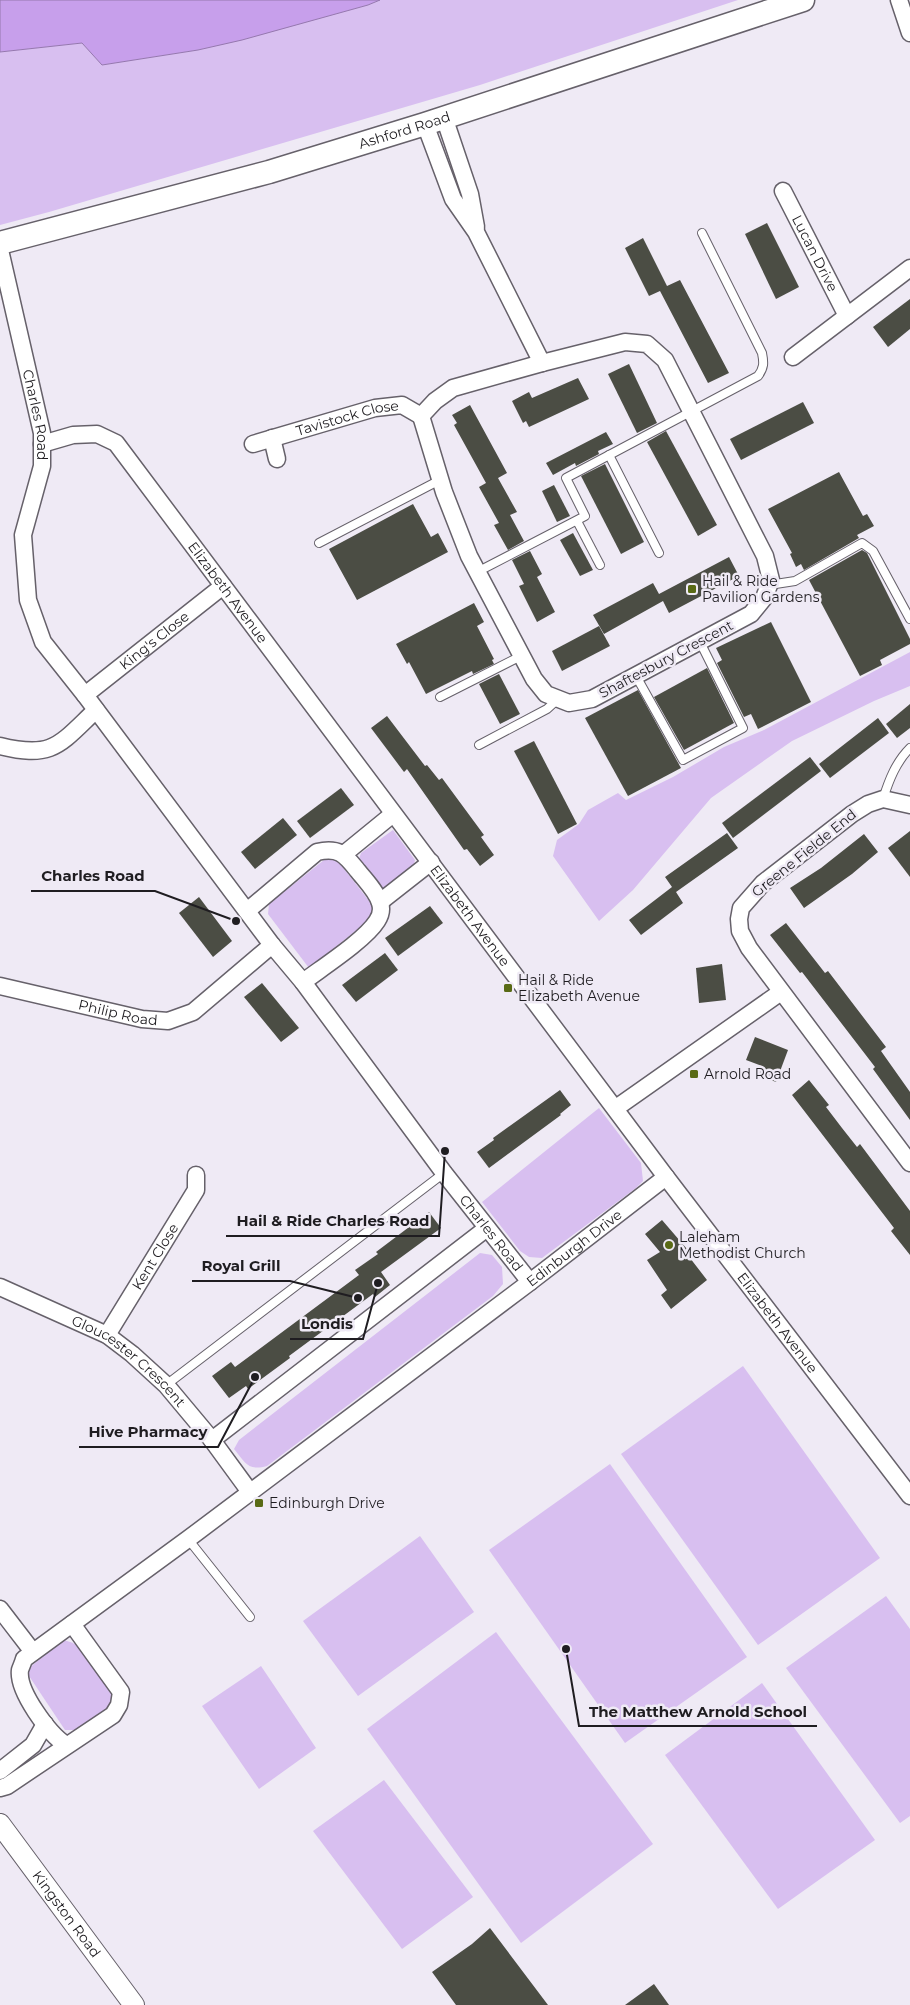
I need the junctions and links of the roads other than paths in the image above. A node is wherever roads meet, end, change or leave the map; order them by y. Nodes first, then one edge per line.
1 (803, 0) edge
2 (899, 0) edge
3 (910, 33) edge
4 (435, 121) junction
5 (782, 191) dead end
6 (702, 233) dead end
7 (0, 243) edge
8 (0, 250) edge
9 (910, 268) edge
10 (847, 316) junction
11 (793, 357) dead end
12 (542, 363) junction
13 (691, 412) junction
14 (421, 416) junction
15 (272, 438) junction
16 (42, 444) junction
17 (253, 444) dead end
18 (609, 456) junction
19 (277, 459) dead end
20 (440, 480) junction
21 (577, 521) junction
22 (319, 543) dead end
23 (659, 553) dead end
24 (600, 565) dead end
25 (477, 572) junction
26 (769, 585) junction
27 (223, 586) junction
28 (910, 619) edge
29 (700, 642) junction
30 (521, 656) junction
31 (636, 676) junction
32 (85, 695) junction
33 (440, 697) dead end
34 (558, 699) junction
35 (96, 710) junction
36 (479, 745) dead end
37 (0, 746) edge
38 (910, 748) edge
39 (888, 800) junction
40 (910, 805) edge
41 (393, 814) junction
42 (344, 854) junction
43 (431, 862) junction
44 (380, 902) junction
45 (247, 911) junction
46 (272, 945) junction
47 (303, 982) junction
48 (0, 986) edge
49 (782, 992) junction
50 (616, 1108) junction
51 (909, 1159) edge
52 (444, 1172) junction
53 (196, 1175) dead end
54 (666, 1177) junction
55 (486, 1228) junction
56 (530, 1282) junction
57 (0, 1287) edge
58 (107, 1335) junction
59 (166, 1385) junction
60 (212, 1440) junction
61 (250, 1492) junction
62 (910, 1496) edge
63 (188, 1539) junction
64 (0, 1608) edge
65 (250, 1617) dead end
66 (72, 1624) junction
67 (33, 1652) junction
68 (45, 1724) junction
69 (66, 1745) junction
70 (0, 1771) edge
71 (0, 1788) edge
72 (0, 1824) edge
73 (134, 2005) edge

1 - 4 main road, Ashford Road
2 - 3 street
4 - 7 main road, Ashford Road
4 - 12 street
5 - 10 street, Lucan Drive
6 - 13 lane
8 - 16 street, Charles Road
9 - 10 street
10 - 11 street
12 - 13 street
12 - 14 street
13 - 18 lane
13 - 26 street
14 - 15 street, Tavistock Close
14 - 20 street
15 - 17 street, Tavistock Close
15 - 19 street
16 - 27 street, Elizabeth Avenue
16 - 32 street, Charles Road
18 - 21 lane
18 - 23 lane
20 - 22 lane
20 - 25 street
21 - 24 lane
21 - 25 lane
25 - 30 street
26 - 28 lane
26 - 29 street, Shaftesbury Crescent
27 - 32 street, King's Close
27 - 41 street, Elizabeth Avenue
29 - 31 street, Shaftesbury Crescent
29 - 31 lane
30 - 33 lane
30 - 34 street
31 - 34 street, Shaftesbury Crescent
32 - 35 street, Charles Road
34 - 36 lane
35 - 37 street
35 - 45 street, Charles Road
38 - 39 lane
39 - 40 street
39 - 49 street, Greene Fielde End
41 - 42 street
41 - 43 street, Elizabeth Avenue
42 - 44 street
42 - 45 street
43 - 44 street
43 - 50 street, Elizabeth Avenue
44 - 47 street
45 - 46 street, Charles Road
46 - 47 street, Charles Road
46 - 48 street, Philip Road
47 - 52 street, Charles Road
49 - 50 street
49 - 51 street
50 - 54 street, Elizabeth Avenue
52 - 55 street, Charles Road
52 - 59 lane
53 - 58 street, Kent Close
54 - 56 street, Edinburgh Drive
54 - 62 street, Elizabeth Avenue
55 - 56 street, Charles Road
55 - 60 street
56 - 61 street, Edinburgh Drive
57 - 58 street, Gloucester Crescent
58 - 59 street, Gloucester Crescent
59 - 60 street, Gloucester Crescent
60 - 61 street, Gloucester Crescent
61 - 63 street, Edinburgh Drive
63 - 65 lane
63 - 66 street, Edinburgh Drive
64 - 67 street
66 - 67 street
66 - 69 street
67 - 68 street
68 - 69 street
68 - 70 street
69 - 71 street
72 - 73 street, Kingston Road

